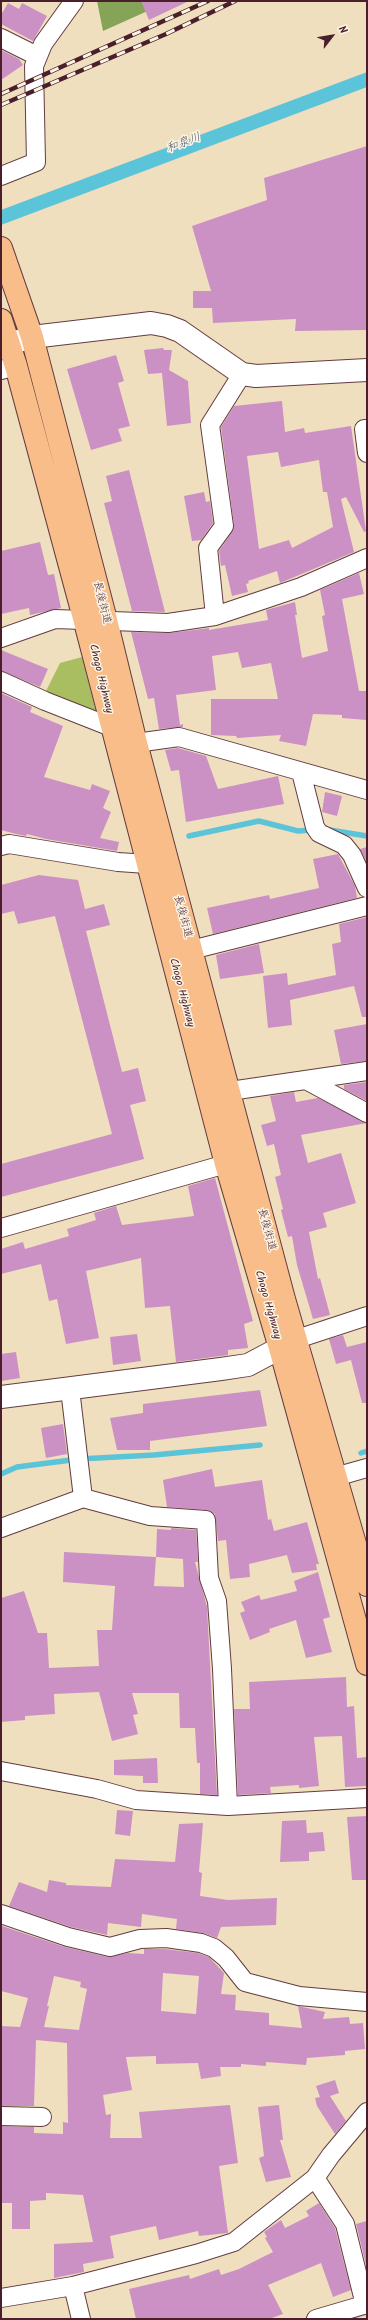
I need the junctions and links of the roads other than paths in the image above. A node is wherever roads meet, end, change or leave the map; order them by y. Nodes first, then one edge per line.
1 (72, 2) edge
2 (1, 38) edge
3 (37, 56) junction
4 (1, 176) edge
5 (1, 248) edge
6 (1, 320) edge
7 (32, 337) junction
8 (9, 344) junction
9 (8, 368) edge
10 (367, 370) edge
11 (242, 374) junction
12 (367, 429) edge
13 (367, 454) edge
14 (367, 558) edge
15 (215, 616) junction
16 (84, 618) junction
17 (106, 620) junction
18 (1, 638) edge
19 (1, 681) edge
20 (111, 727) junction
21 (136, 743) junction
22 (301, 772) junction
23 (367, 790) edge
24 (1, 846) edge
25 (157, 862) junction
26 (367, 888) edge
27 (367, 906) edge
28 (191, 950) junction
29 (367, 1071) edge
30 (306, 1080) junction
31 (230, 1091) junction
32 (367, 1113) edge
33 (226, 1164) junction
34 (1, 1228) edge
35 (367, 1316) edge
36 (288, 1344) junction
37 (70, 1389) junction
38 (1, 1397) edge
39 (367, 1468) edge
40 (336, 1477) junction
41 (82, 1498) junction
42 (1, 1528) edge
43 (367, 1585) edge
44 (367, 1664) edge
45 (1, 1771) edge
46 (367, 1798) edge
47 (228, 1806) junction
48 (1, 1914) edge
49 (367, 2002) edge
50 (367, 2112) edge
51 (1, 2116) edge
52 (42, 2117) dead end
53 (315, 2178) junction
54 (73, 2286) junction
55 (1, 2298) edge
56 (366, 2304) edge
57 (81, 2319) edge
58 (316, 2319) edge

1 - 3 street
2 - 3 street
3 - 4 street
5 - 7 main road, 長後街道
6 - 8 main road, Chogo Highway
7 - 8 street
7 - 11 street
7 - 17 main road, 長後街道
8 - 9 main road, Chogo Highway
9 - 16 main road, Chogo Highway
10 - 11 street
11 - 15 street
12 - 13 street
14 - 15 street
15 - 17 street
16 - 17 street
16 - 18 street
16 - 20 main road, Chogo Highway
17 - 21 main road, 長後街道
19 - 20 street
20 - 25 main road, Chogo Highway
21 - 22 street
21 - 25 main road, 長後街道
22 - 23 street
22 - 26 street
24 - 25 street
25 - 28 main road, 長後街道
25 - 33 main road, Chogo Highway
27 - 28 street
28 - 31 main road, 長後街道
29 - 30 street
30 - 31 street
30 - 32 street
31 - 36 main road, 長後街道
33 - 34 street
33 - 36 main road, Chogo Highway
35 - 36 street
36 - 37 street
36 - 40 main road, 長後街道
36 - 44 main road, Chogo Highway
37 - 38 street
37 - 41 street
39 - 40 street
40 - 43 main road, 長後街道
41 - 42 street
41 - 47 street
45 - 47 street
46 - 47 street
48 - 49 street
50 - 53 street
51 - 52 street
53 - 54 street
53 - 56 street
54 - 55 street
54 - 57 street
56 - 58 street

